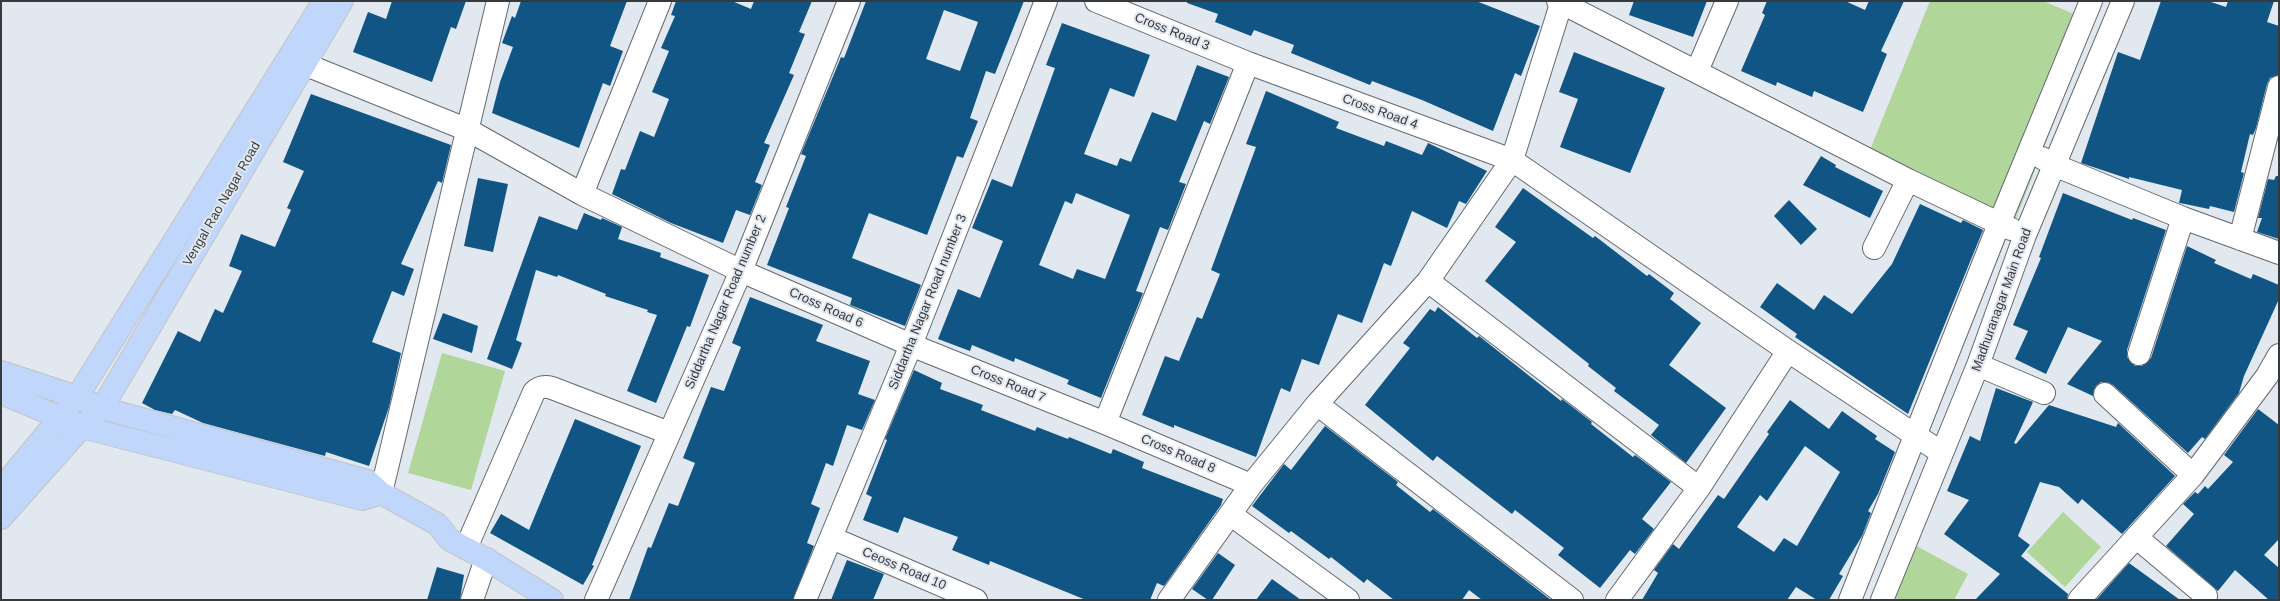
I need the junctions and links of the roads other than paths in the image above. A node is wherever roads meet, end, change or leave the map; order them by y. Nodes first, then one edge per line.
1 (324, 1) edge
2 (342, 1) edge
3 (498, 1) edge
4 (660, 1) edge
5 (849, 1) edge
6 (1046, 1) edge
7 (1096, 1) edge
8 (1561, 1) edge
9 (1727, 1) edge
10 (2083, 3) edge
11 (2119, 9) edge
12 (1248, 63) junction
13 (304, 64) junction
14 (1697, 71) junction
15 (2279, 87) edge
16 (468, 130) junction
17 (2029, 150) junction
18 (1512, 160) junction
19 (2054, 165) junction
20 (1908, 180) junction
21 (582, 194) junction
22 (2183, 218) junction
23 (1999, 224) junction
24 (2025, 236) junction
25 (2240, 239) junction
26 (1874, 248) dead end
27 (2279, 253) edge
28 (741, 271) junction
29 (1428, 281) junction
30 (912, 345) junction
31 (1788, 351) junction
32 (2139, 354) dead end
33 (2279, 355) edge
34 (1978, 365) junction
35 (1, 372) edge
36 (1, 393) edge
37 (2044, 393) dead end
38 (2105, 394) dead end
39 (77, 397) junction
40 (1317, 404) junction
41 (102, 408) junction
42 (58, 418) junction
43 (1105, 423) junction
44 (82, 427) junction
45 (669, 434) junction
46 (1916, 436) junction
47 (1942, 453) junction
48 (2192, 475) junction
49 (1251, 484) junction
50 (1699, 488) junction
51 (1, 489) edge
52 (381, 493) junction
53 (1230, 514) junction
54 (1, 518) edge
55 (832, 538) junction
56 (2136, 538) junction
57 (466, 548) junction
58 (486, 558) junction
59 (1336, 596) edge
60 (2206, 596) dead end
61 (472, 600) edge
62 (552, 600) edge
63 (596, 600) edge
64 (805, 600) edge
65 (976, 600) edge
66 (1169, 600) edge
67 (1572, 600) edge
68 (1617, 600) edge
69 (1850, 600) edge
70 (1882, 600) edge
71 (2079, 600) edge

1 - 39 main road, Vengal Rao Nagar Road
2 - 13 main road, Vengal Rao Nagar Road
3 - 16 street
4 - 21 street
5 - 28 street, Siddartha Nagar Road number 2
6 - 30 street, Siddartha Nagar Road number 3
7 - 12 street, Cross Road 3
8 - 14 street
8 - 18 street
9 - 14 street
10 - 11 street
10 - 17 street
11 - 19 street, Madhuranagar Main Road
12 - 18 street, Cross Road 4
12 - 43 street
13 - 16 street, Cross Road 6
13 - 41 main road, Vengal Rao Nagar Road
14 - 20 street
15 - 25 street
16 - 21 street, Cross Road 6
16 - 52 street
17 - 19 street
17 - 23 street
18 - 29 street
18 - 31 street, Cross Road 4
19 - 22 street
19 - 24 street, Madhuranagar Main Road
20 - 23 street
20 - 26 street
21 - 28 street, Cross Road 6
22 - 25 street
22 - 32 street
23 - 24 street
23 - 46 street
24 - 34 street, Madhuranagar Main Road
25 - 27 street
28 - 30 street, Cross Road 6
28 - 45 street, Siddartha Nagar Road number 2
29 - 40 street
29 - 50 street
30 - 43 street, Cross Road 7
30 - 55 street, Siddartha Nagar Road number 3
31 - 46 street, Cross Road 4
31 - 50 street
33 - 48 street
34 - 37 street
34 - 47 street, Madhuranagar Main Road
35 - 39 main road
36 - 42 main road
38 - 48 street
39 - 41 main road
39 - 42 main road, Vengal Rao Nagar Road
40 - 49 street
40 - 67 street
41 - 44 main road, Vengal Rao Nagar Road
41 - 52 main road
42 - 44 main road
42 - 51 main road, Vengal Rao Nagar Road
43 - 49 street, Cross Road 8
44 - 52 main road
44 - 54 main road, Vengal Rao Nagar Road
45 - 57 street
45 - 63 street, Siddartha Nagar Road number 2
46 - 47 street, Cross Road 4
46 - 69 street
47 - 70 street, Madhuranagar Main Road
48 - 56 street
49 - 53 street
50 - 68 street
52 - 57 main road
53 - 59 street
53 - 66 street
55 - 64 street, Siddartha Nagar Road number 3
55 - 65 street, Ceoss Road 10
56 - 60 street
56 - 71 street
57 - 58 main road
58 - 61 street
58 - 62 main road

